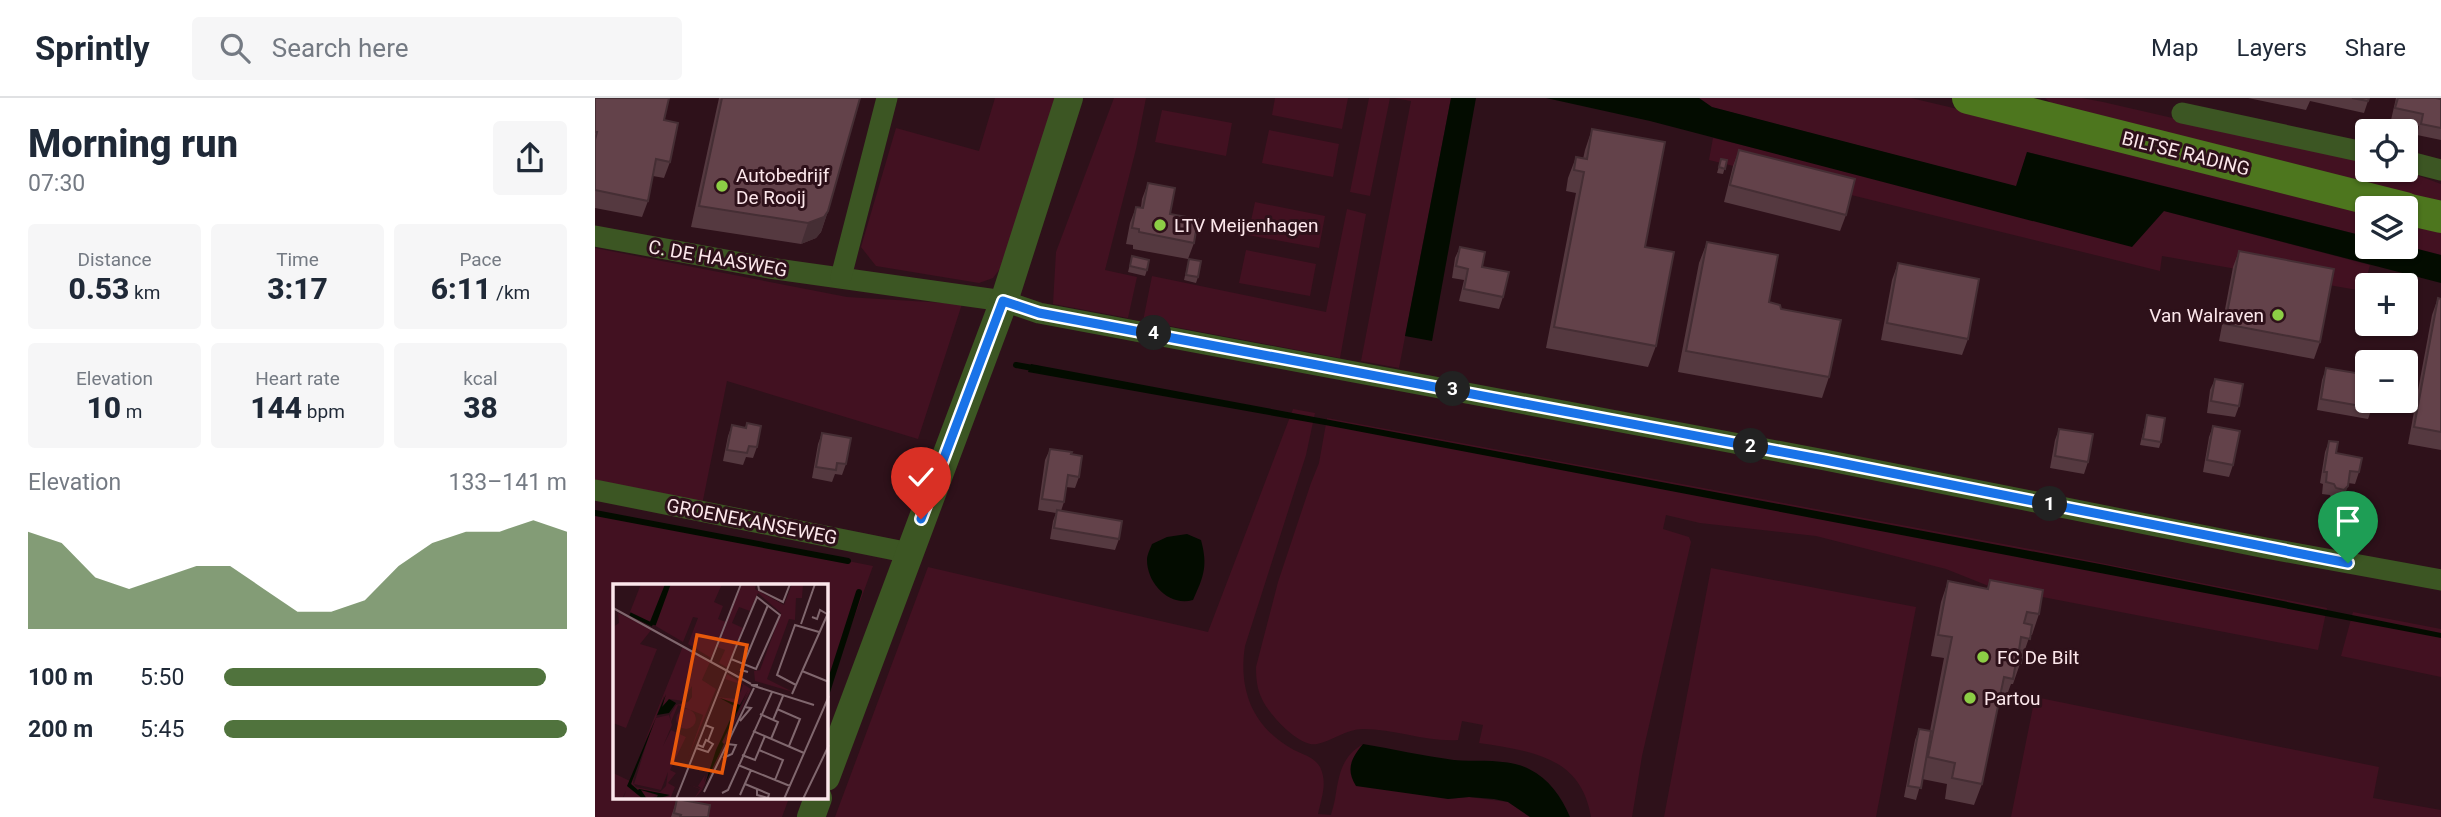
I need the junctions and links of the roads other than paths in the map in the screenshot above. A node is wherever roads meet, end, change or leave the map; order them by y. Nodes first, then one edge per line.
1 (887, 98) edge
2 (1069, 98) edge
3 (1968, 98) edge
4 (2023, 105) edge
5 (2182, 113) dead end
6 (2355, 150) edge
7 (2418, 164) edge
8 (2441, 170) edge
9 (2361, 196) edge
10 (2418, 211) edge
11 (2441, 217) edge
12 (595, 236) edge
13 (841, 277) junction
14 (1003, 301) junction
15 (595, 490) edge
16 (910, 553) junction
17 (2441, 580) edge
18 (828, 772) edge
19 (817, 800) edge
20 (811, 817) edge

1 - 13 street
2 - 14 street
3 - 4 main road, BILTSE RADING
4 - 9 main road, BILTSE RADING
5 - 6 street
7 - 8 street
10 - 11 main road, BILTSE RADING
12 - 13 street, C. DE HAASWEG
13 - 14 street, C. DE HAASWEG
14 - 16 street
14 - 17 street, C. DE HAASWEG
15 - 16 street, GROENEKANSEWEG
16 - 18 street
19 - 20 street

